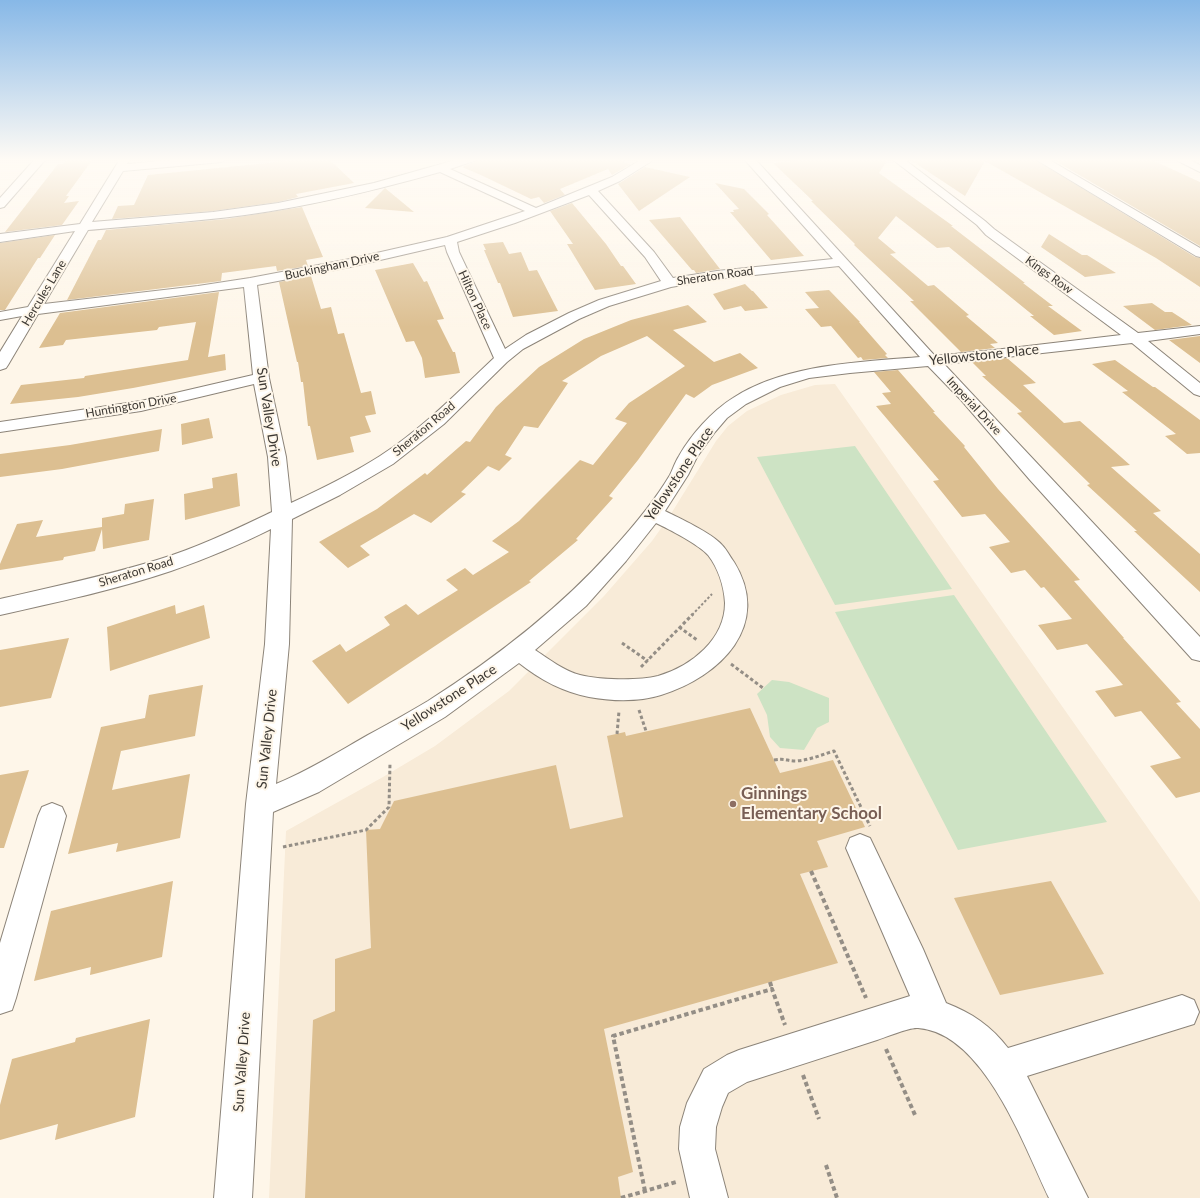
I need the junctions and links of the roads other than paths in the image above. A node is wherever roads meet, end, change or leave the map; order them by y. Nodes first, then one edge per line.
1 (92, 215) edge
2 (206, 215) edge
3 (527, 215) edge
4 (613, 215) edge
5 (799, 215) edge
6 (970, 215) edge
7 (1135, 215) edge
8 (84, 228) junction
9 (0, 238) edge
10 (450, 240) junction
11 (1200, 253) edge
12 (843, 262) junction
13 (250, 282) junction
14 (669, 283) junction
15 (33, 311) junction
16 (0, 316) edge
17 (1200, 330) edge
18 (1135, 338) junction
19 (502, 359) junction
20 (931, 360) junction
21 (0, 365) edge
22 (261, 378) junction
23 (1200, 391) edge
24 (0, 427) edge
25 (653, 514) junction
26 (282, 515) junction
27 (0, 607) edge
28 (519, 650) junction
29 (1200, 652) edge
30 (260, 804) junction
31 (52, 816) dead end
32 (866, 839) road end
33 (0, 998) edge
34 (1182, 1012) dead end
35 (934, 1014) junction
36 (1001, 1067) junction
37 (233, 1198) edge
38 (709, 1198) edge
39 (1070, 1198) edge

1 - 8 street, Hercules Lane
2 - 8 street
3 - 10 street, Buckingham Drive
4 - 14 street
5 - 12 street, Imperial Drive
6 - 18 street, Kings Row
7 - 11 street
8 - 9 street
8 - 15 street, Hercules Lane
10 - 13 street, Buckingham Drive
10 - 19 street, Hilton Place
12 - 14 street, Sheraton Road
12 - 20 street, Imperial Drive
13 - 15 street, Buckingham Drive
13 - 22 street, Sun Valley Drive
14 - 19 street, Sheraton Road
15 - 16 street, Buckingham Drive
15 - 21 street, Hercules Lane
17 - 18 street, Yellowstone Place
18 - 20 street, Yellowstone Place
18 - 23 street, Kings Row
19 - 26 street, Sheraton Road
20 - 25 street, Yellowstone Place
20 - 29 street, Imperial Drive
22 - 24 street, Huntington Drive
22 - 26 street, Sun Valley Drive
25 - 28 street, Yellowstone Place
25 - 28 street
26 - 27 street, Sheraton Road
26 - 30 street, Sun Valley Drive
28 - 30 street, Yellowstone Place
30 - 37 street, Sun Valley Drive
31 - 33 street
32 - 35 street
34 - 36 street
35 - 36 street
35 - 38 street
36 - 39 street

